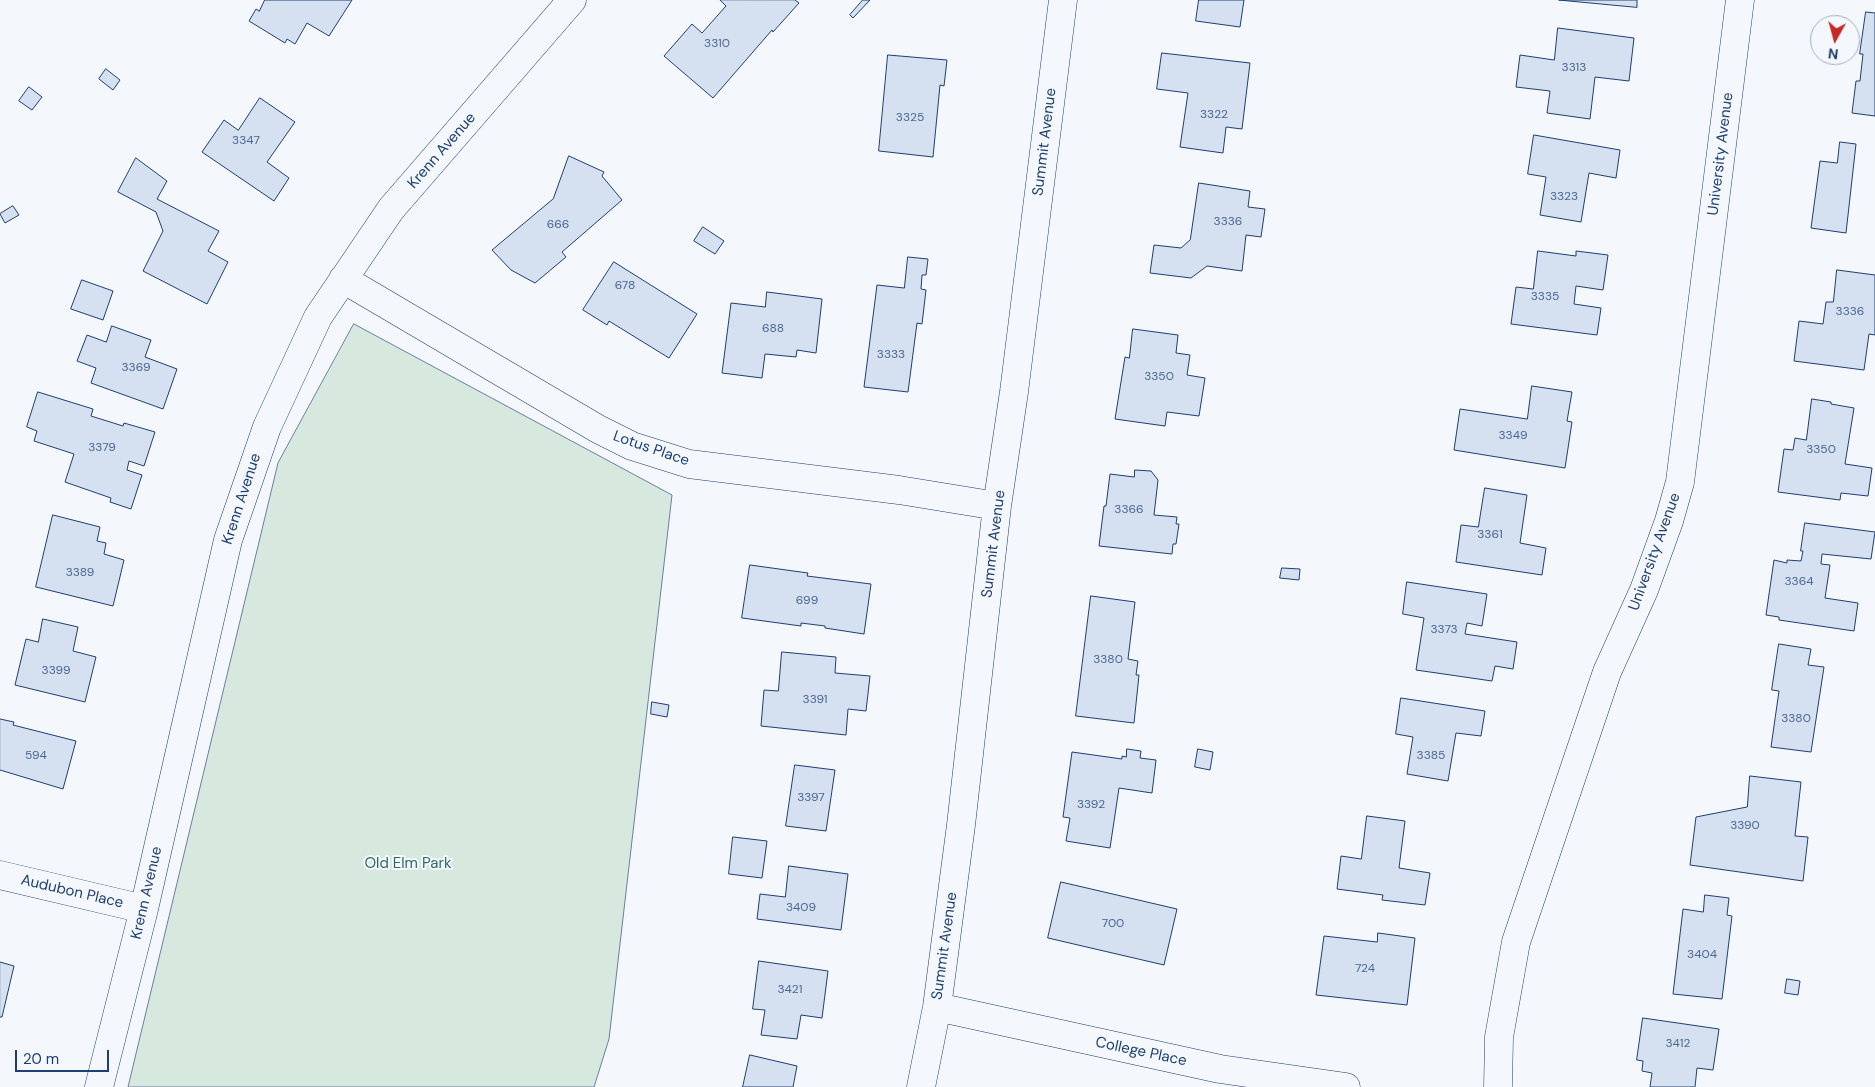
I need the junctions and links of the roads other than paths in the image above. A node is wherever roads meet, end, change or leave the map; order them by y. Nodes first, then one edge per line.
1 (572, 0) edge
2 (1063, 0) edge
3 (1740, 0) edge
4 (343, 280) junction
5 (997, 506) junction
6 (0, 875) edge
7 (144, 909) junction
8 (937, 1007) junction
9 (99, 1087) edge
10 (921, 1087) edge
11 (1346, 1087) edge
12 (1498, 1087) edge

1 - 4 street, Krenn Avenue
2 - 5 street, Summit Avenue
3 - 12 street, University Avenue
4 - 5 street, Lotus Place
4 - 7 street, Krenn Avenue
5 - 8 street, Summit Avenue
6 - 7 street, Audubon Place
7 - 9 street, Krenn Avenue
8 - 10 street, Summit Avenue
8 - 11 street, College Place

